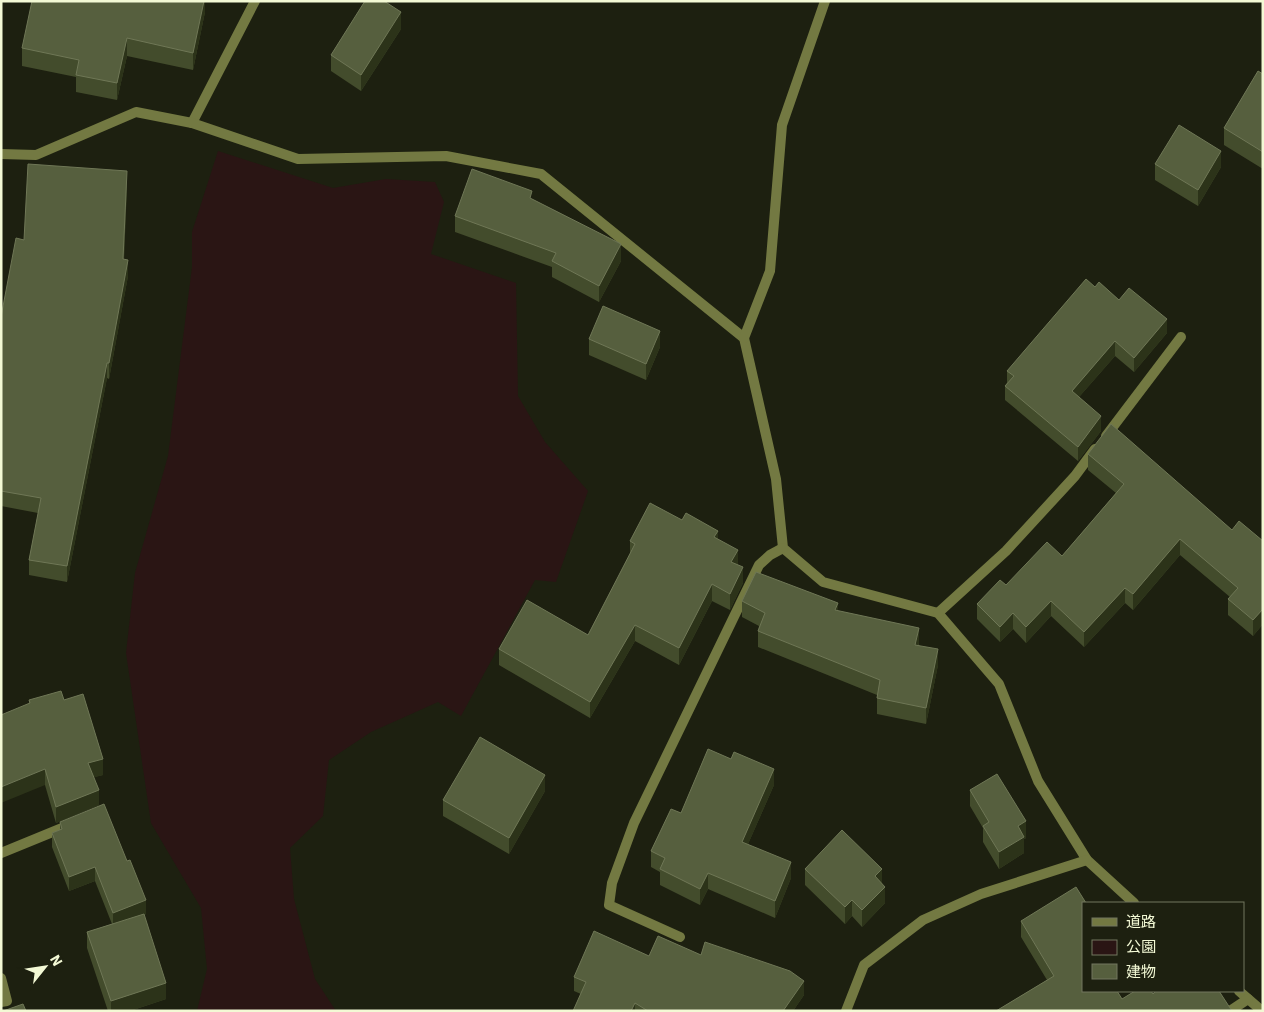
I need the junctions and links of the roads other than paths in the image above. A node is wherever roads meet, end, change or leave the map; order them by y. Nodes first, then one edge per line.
1 (256, 1) edge
2 (824, 1) edge
3 (192, 123) junction
4 (1, 154) edge
5 (744, 338) junction
6 (1182, 338) dead end
7 (783, 548) junction
8 (938, 613) junction
9 (78, 821) edge
10 (1, 853) edge
11 (1087, 860) junction
12 (1133, 902) edge
13 (680, 937) dead end
14 (1, 978) edge
15 (1240, 992) edge
16 (1248, 999) junction
17 (1, 1002) edge
18 (846, 1011) edge
19 (1230, 1011) edge
20 (1262, 1011) edge

1 - 3 street
2 - 5 street
3 - 4 street
3 - 5 street
5 - 7 street
6 - 8 street
7 - 8 street
7 - 13 street
8 - 11 street
9 - 10 street
11 - 12 street
11 - 18 street
14 - 17 street
15 - 16 street
16 - 19 street
16 - 20 street

